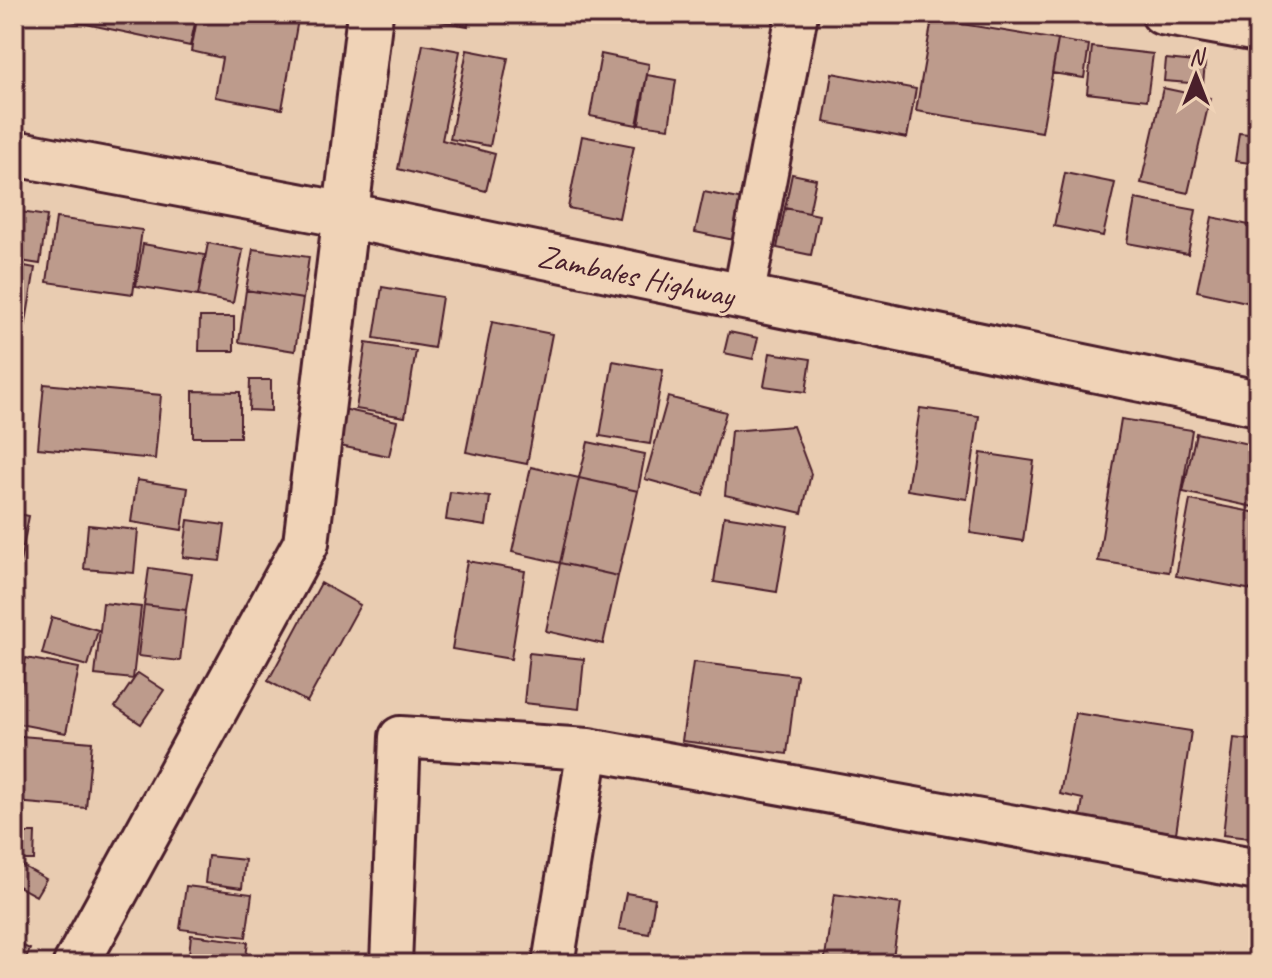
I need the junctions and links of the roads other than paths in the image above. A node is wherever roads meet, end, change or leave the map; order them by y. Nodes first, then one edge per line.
1 (370, 14) edge
2 (797, 14) edge
3 (1162, 14) edge
4 (1258, 31) edge
5 (14, 153) edge
6 (346, 215) junction
7 (743, 298) junction
8 (1258, 403) edge
9 (588, 749) junction
10 (1258, 870) edge
11 (76, 964) edge
12 (391, 964) edge
13 (553, 964) edge

1 - 6 main road
2 - 7 street
3 - 4 street
5 - 6 main road, Zambales Highway
6 - 7 main road, Zambales Highway
6 - 11 main road
7 - 8 main road, Zambales Highway
9 - 10 street
9 - 12 street
9 - 13 street

